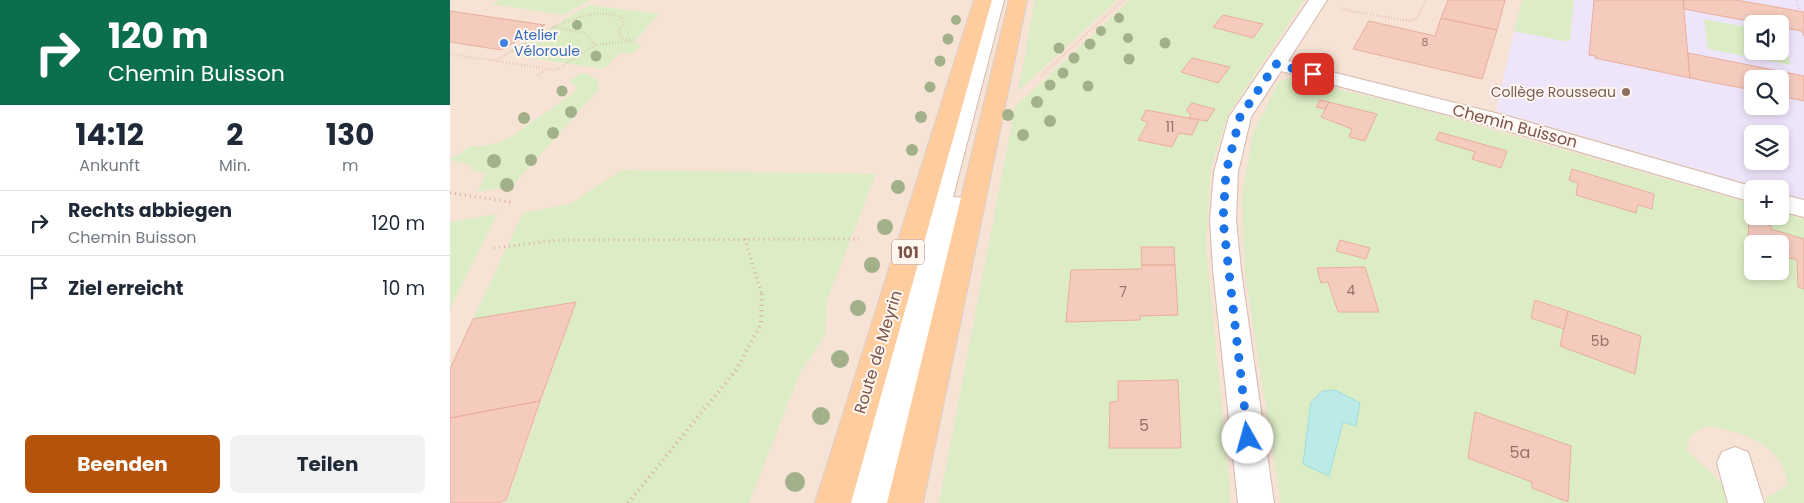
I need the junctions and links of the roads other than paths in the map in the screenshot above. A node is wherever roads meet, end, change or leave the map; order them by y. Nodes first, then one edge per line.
1 (984, 0) edge
2 (995, 0) edge
3 (1008, 0) edge
4 (1018, 0) edge
5 (1317, 2) edge
6 (1276, 64) junction
7 (1744, 192) edge
8 (1789, 204) edge
9 (1804, 208) edge
10 (1735, 463) dead end
11 (833, 503) edge
12 (855, 503) edge
13 (882, 503) edge
14 (904, 503) edge
15 (1256, 503) edge
16 (1746, 503) edge

1 - 11 main road, Route de Meyrin / 101
2 - 12 street
3 - 13 street
4 - 14 main road
5 - 6 street
6 - 7 street, Chemin Buisson
6 - 15 street
8 - 9 street
10 - 16 street

